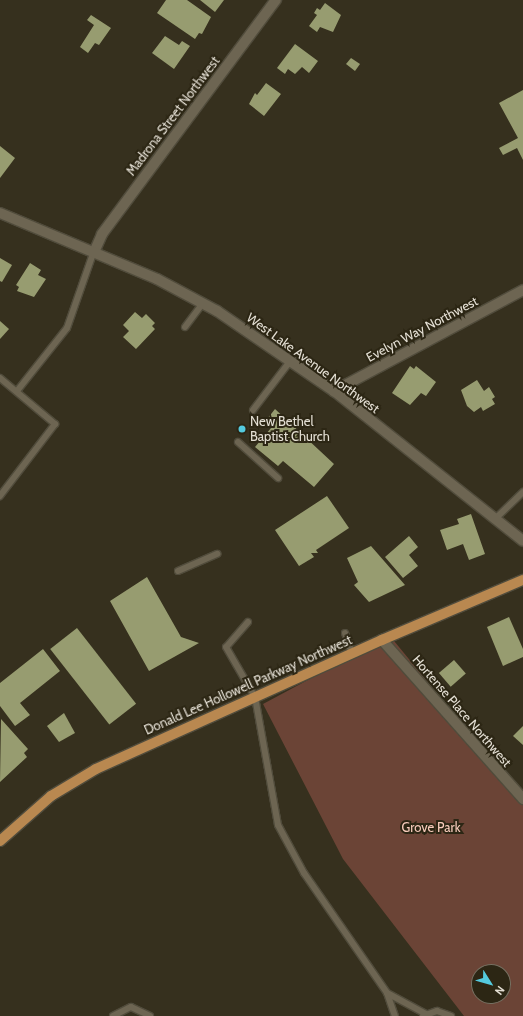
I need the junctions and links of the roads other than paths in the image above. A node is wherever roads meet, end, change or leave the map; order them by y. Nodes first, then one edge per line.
1 (276, 0) edge
2 (0, 213) edge
3 (95, 250) junction
4 (523, 290) edge
5 (203, 303) junction
6 (184, 327) dead end
7 (290, 360) junction
8 (0, 378) edge
9 (17, 391) junction
10 (334, 391) junction
11 (253, 410) dead end
12 (238, 442) dead end
13 (278, 478) dead end
14 (523, 492) edge
15 (0, 496) edge
16 (495, 519) junction
17 (523, 541) edge
18 (217, 554) dead end
19 (178, 571) dead end
20 (523, 580) edge
21 (248, 622) dead end
22 (345, 633) dead end
23 (382, 640) junction
24 (352, 653) junction
25 (255, 697) junction
26 (523, 799) edge
27 (0, 841) edge
28 (387, 993) junction
29 (424, 1015) edge
30 (113, 1016) edge
31 (150, 1016) edge
32 (396, 1016) edge
33 (451, 1016) edge

1 - 3 street, Madrona Street Northwest
2 - 3 street, West Lake Avenue Northwest
3 - 5 street, West Lake Avenue Northwest
3 - 9 lane
4 - 10 street, Evelyn Way Northwest
5 - 6 lane
5 - 7 street, West Lake Avenue Northwest
7 - 10 street, West Lake Avenue Northwest
7 - 11 lane
8 - 9 lane
9 - 15 lane
10 - 16 street, West Lake Avenue Northwest
12 - 13 lane
14 - 16 lane
16 - 17 street, West Lake Avenue Northwest
18 - 19 lane
20 - 23 main road, Donald Lee Hollowell Parkway Northwest
21 - 25 lane
22 - 24 lane
23 - 24 main road, Donald Lee Hollowell Parkway Northwest
23 - 26 street, Hortense Place Northwest
24 - 25 main road, Donald Lee Hollowell Parkway Northwest
25 - 27 main road, Donald Lee Hollowell Parkway Northwest
25 - 28 lane
28 - 29 lane
28 - 32 lane
29 - 33 lane
30 - 31 lane

